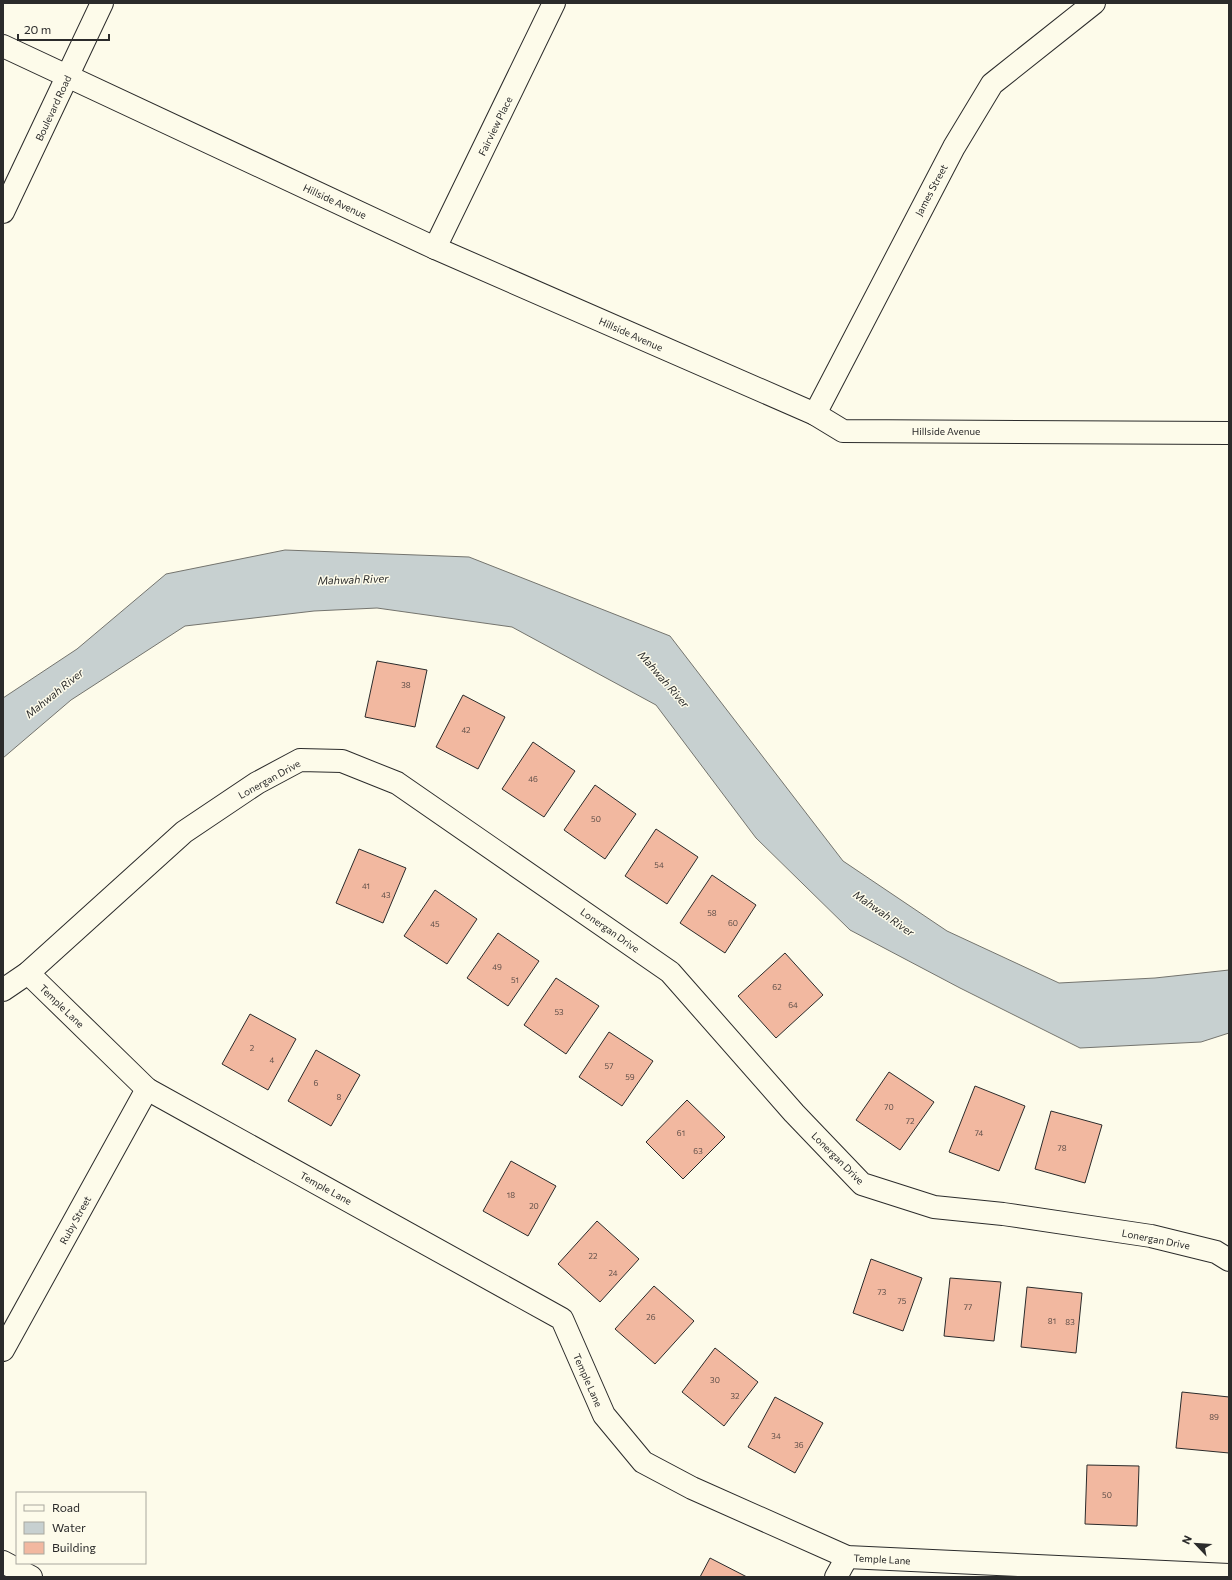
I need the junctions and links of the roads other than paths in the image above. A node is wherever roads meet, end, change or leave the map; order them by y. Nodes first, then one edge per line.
1 (102, 3) edge
2 (554, 3) edge
3 (1094, 3) edge
4 (3, 46) edge
5 (68, 76) junction
6 (3, 212) edge
7 (435, 248) junction
8 (815, 414) junction
9 (1229, 433) edge
10 (28, 973) junction
11 (3, 990) edge
12 (147, 1089) junction
13 (1229, 1260) edge
14 (3, 1350) edge
15 (847, 1557) junction
16 (3, 1562) edge
17 (1229, 1575) edge
18 (31, 1577) edge
19 (836, 1577) edge

1 - 5 street, Boulevard Road
2 - 7 street, Fairview Place
3 - 8 street, James Street
4 - 5 street, Hillside Avenue
5 - 6 street, Boulevard Road
5 - 7 street, Hillside Avenue
7 - 8 street, Hillside Avenue
8 - 9 street, Hillside Avenue
10 - 11 street, Lonergan Drive
10 - 12 street, Temple Lane
10 - 13 street, Lonergan Drive
12 - 14 street, Ruby Street
12 - 15 street, Temple Lane
15 - 17 street, Temple Lane
15 - 19 street
16 - 18 street

